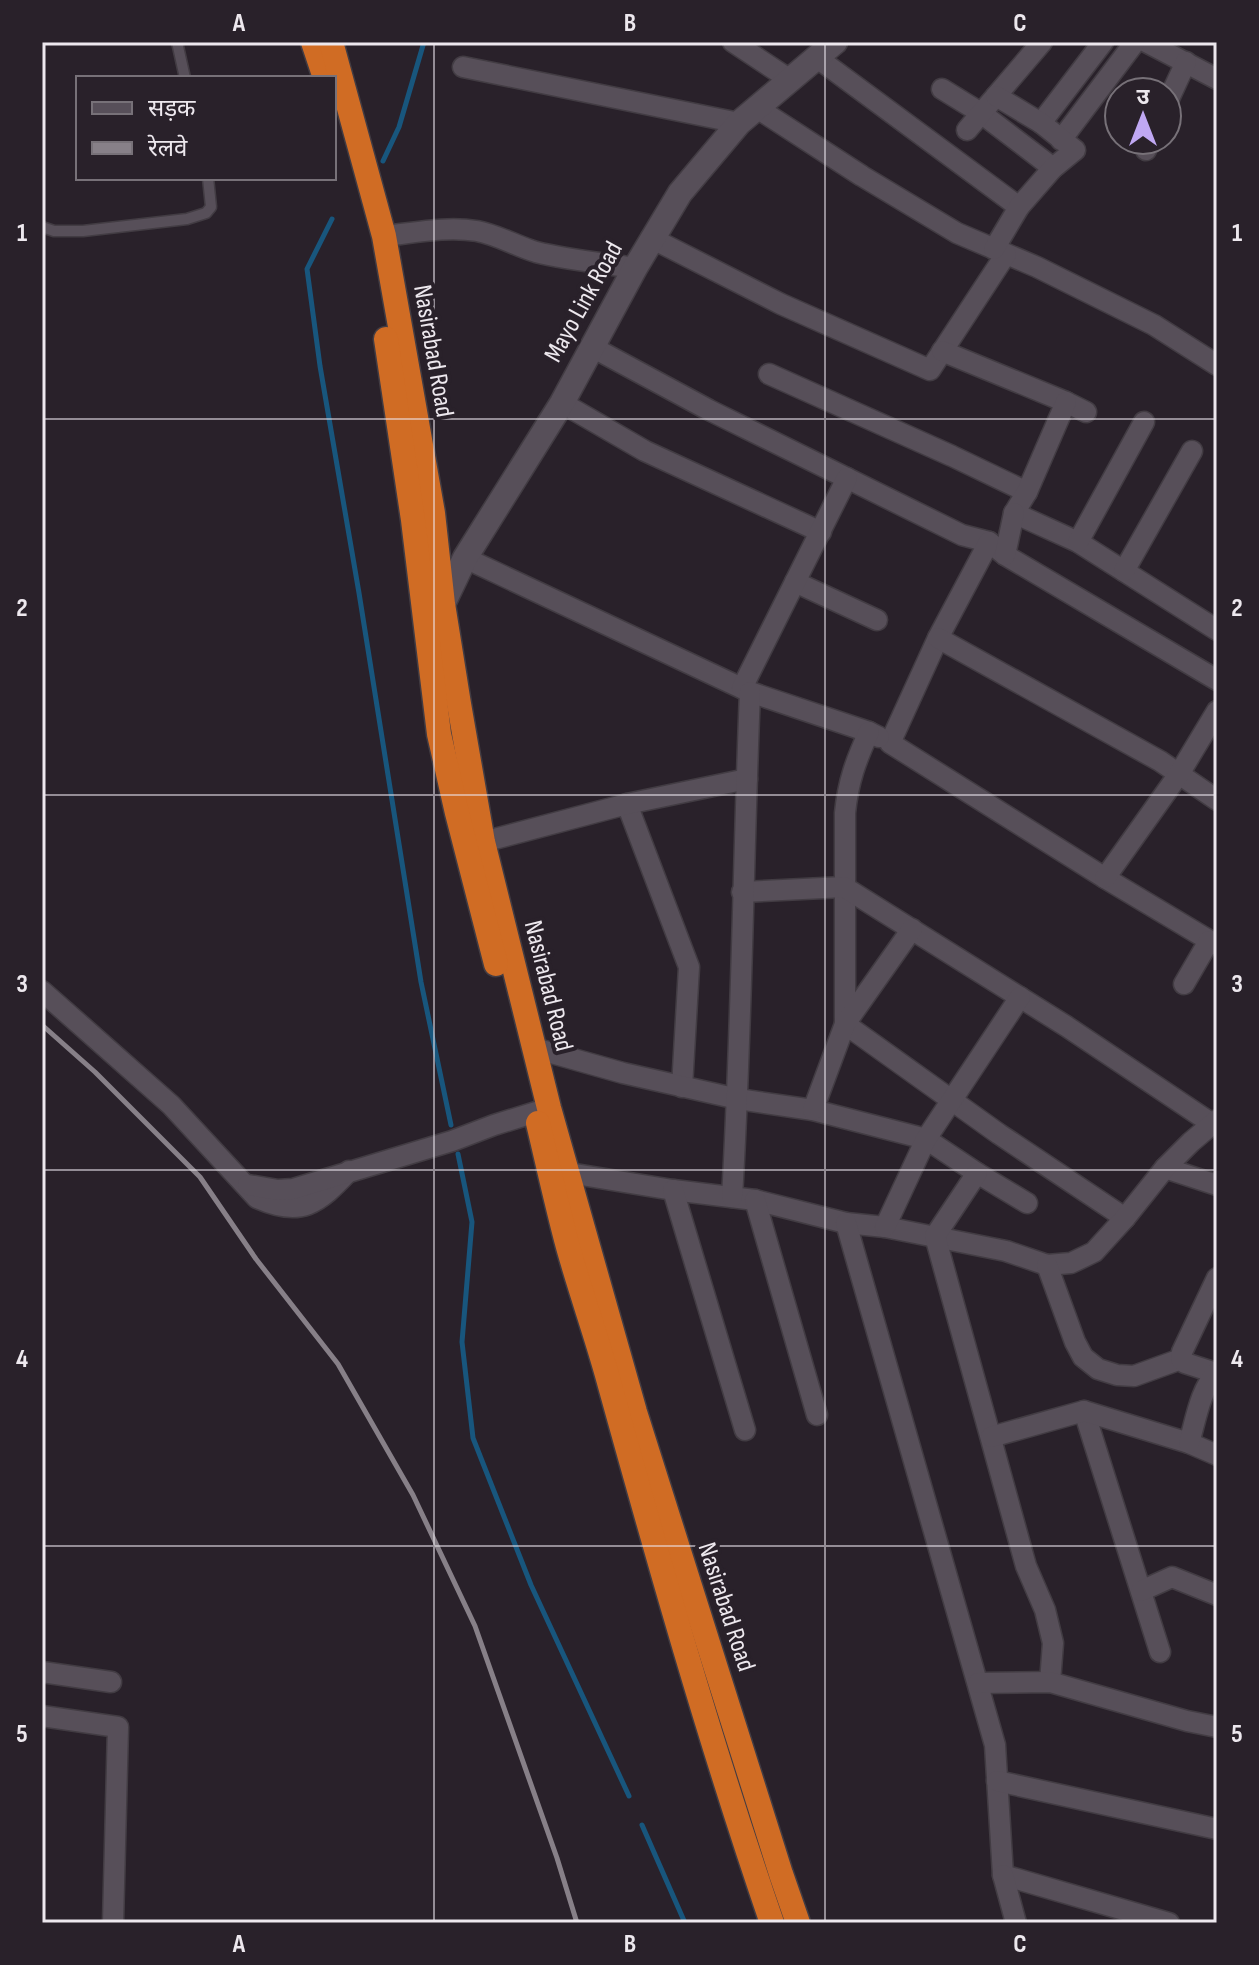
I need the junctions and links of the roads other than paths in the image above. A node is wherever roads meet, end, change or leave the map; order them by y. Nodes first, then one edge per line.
1 (177, 42) edge
2 (313, 42) edge
3 (331, 42) edge
4 (733, 42) edge
5 (1042, 42) edge
6 (1103, 42) edge
7 (1135, 42) edge
8 (1146, 42) edge
9 (826, 49) edge
10 (1180, 53) edge
11 (463, 67) dead end
12 (185, 76) edge
13 (324, 76) edge
14 (1174, 76) edge
15 (789, 79) junction
16 (1217, 79) edge
17 (942, 89) dead end
18 (996, 96) junction
19 (981, 113) junction
20 (336, 114) edge
21 (748, 116) junction
22 (1041, 123) junction
23 (967, 130) dead end
24 (1061, 140) junction
25 (1053, 168) junction
26 (208, 180) edge
27 (1019, 207) junction
28 (42, 227) edge
29 (384, 236) junction
30 (651, 238) junction
31 (1000, 251) junction
32 (635, 268) junction
33 (592, 347) junction
34 (942, 351) junction
35 (1214, 357) edge
36 (769, 374) dead end
37 (1066, 402) junction
38 (562, 403) junction
39 (1086, 412) dead end
40 (1144, 422) dead end
41 (1192, 451) dead end
42 (847, 478) junction
43 (1027, 492) junction
44 (1014, 513) junction
45 (821, 532) junction
46 (1078, 542) junction
47 (997, 549) junction
48 (465, 558) junction
49 (1124, 571) junction
50 (795, 582) junction
51 (443, 604) junction
52 (877, 620) dead end
53 (425, 622) junction
54 (1217, 630) edge
55 (938, 638) junction
56 (1217, 680) edge
57 (746, 690) junction
58 (1217, 711) edge
59 (869, 732) junction
60 (890, 743) junction
61 (1179, 774) junction
62 (747, 779) junction
63 (1217, 800) edge
64 (627, 804) junction
65 (483, 842) junction
66 (1105, 878) junction
67 (844, 887) junction
68 (742, 892) junction
69 (912, 929) junction
70 (1213, 943) edge
71 (1184, 984) dead end
72 (42, 991) edge
73 (1020, 997) junction
74 (845, 1024) junction
75 (534, 1048) junction
76 (682, 1087) junction
77 (738, 1099) junction
78 (951, 1100) junction
79 (542, 1109) junction
80 (813, 1110) junction
81 (1214, 1121) edge
82 (926, 1139) junction
83 (1165, 1168) junction
84 (569, 1173) junction
85 (977, 1173) junction
86 (1217, 1185) edge
87 (673, 1190) junction
88 (732, 1197) junction
89 (755, 1200) junction
90 (1027, 1203) dead end
91 (1125, 1218) junction
92 (846, 1223) junction
93 (885, 1227) junction
94 (935, 1236) junction
95 (1047, 1265) junction
96 (1217, 1278) edge
97 (1181, 1359) junction
98 (1216, 1373) edge
99 (1084, 1411) junction
100 (817, 1415) dead end
101 (745, 1430) dead end
102 (991, 1437) junction
103 (1189, 1443) junction
104 (1217, 1455) edge
105 (1141, 1591) junction
106 (1217, 1595) edge
107 (1160, 1652) dead end
108 (42, 1672) edge
109 (111, 1682) dead end
110 (1050, 1682) junction
111 (978, 1683) junction
112 (42, 1716) edge
113 (1217, 1727) edge
114 (997, 1781) junction
115 (1217, 1829) edge
116 (1003, 1875) junction
117 (113, 1923) edge
118 (772, 1923) edge
119 (798, 1923) edge
120 (1016, 1923) edge
121 (1169, 1923) edge

1 - 12 lane
2 - 13 highway
3 - 29 highway, Nasirabad Road
4 - 15 street
5 - 18 street
6 - 22 street
7 - 24 street
8 - 10 street
9 - 15 street, Mayo Link Road
9 - 27 street
10 - 14 street
10 - 16 street
11 - 21 street
15 - 21 street, Mayo Link Road
17 - 19 street
18 - 19 street
18 - 22 street
19 - 23 street
19 - 25 street
20 - 53 highway, Nasirabad Road
21 - 30 street, Mayo Link Road
21 - 31 street
22 - 24 street
24 - 25 street
25 - 27 street
26 - 28 lane
27 - 31 street
29 - 32 street
29 - 51 highway, Nasirabad Road
30 - 32 street, Mayo Link Road
30 - 34 street
31 - 34 street
31 - 35 street
32 - 33 street, Mayo Link Road
33 - 38 street, Mayo Link Road
33 - 42 street
34 - 37 street
36 - 43 street
37 - 39 street
37 - 43 street
38 - 45 street
38 - 48 street, Mayo Link Road
40 - 46 street
41 - 49 street
42 - 45 street
42 - 47 street
43 - 44 street
44 - 46 street
44 - 47 street
45 - 50 street
46 - 49 street
47 - 55 street
47 - 56 street
48 - 51 street, Mayo Link Road
48 - 57 street
49 - 54 street
50 - 52 street
50 - 57 street
51 - 53 street, Mayo Link Road
51 - 65 highway, Nasirabad Road
53 - 79 highway, Nasirabad Road
55 - 60 street
55 - 61 street
57 - 59 street
57 - 62 street
58 - 61 street
59 - 60 street
59 - 67 street
60 - 66 street
61 - 63 street
61 - 66 street
62 - 64 street
62 - 68 street
64 - 65 street
64 - 76 street
65 - 75 highway, Nasirabad Road
66 - 70 street
67 - 68 street
67 - 69 street
67 - 74 street
68 - 77 street
69 - 73 street
69 - 74 street
70 - 71 street
72 - 79 street
73 - 78 street
73 - 81 street
74 - 78 street
74 - 80 street
75 - 76 street
75 - 79 highway, Nasirabad Road
76 - 77 street
77 - 80 street
77 - 88 street
78 - 82 street
78 - 91 street
79 - 84 highway, Nasirabad Road
79 - 118 highway, Nasirabad Road
80 - 82 street
81 - 83 street
82 - 85 street
82 - 93 street
83 - 86 street
83 - 91 street
84 - 87 street
84 - 119 highway, Nasirabad Road
85 - 90 street
85 - 94 street
87 - 88 street
87 - 101 street
88 - 89 street
89 - 92 street
89 - 100 street
91 - 95 street
92 - 93 street
92 - 111 street
93 - 94 street
94 - 95 street
94 - 102 street
95 - 97 street
96 - 97 street
97 - 98 street
98 - 103 street
99 - 102 street
99 - 103 street
99 - 105 street
102 - 110 street
103 - 104 street
105 - 106 street
105 - 107 street
108 - 109 street
110 - 111 street
110 - 113 street
111 - 114 street
112 - 117 street
114 - 115 street
114 - 116 street
116 - 120 street
116 - 121 street

